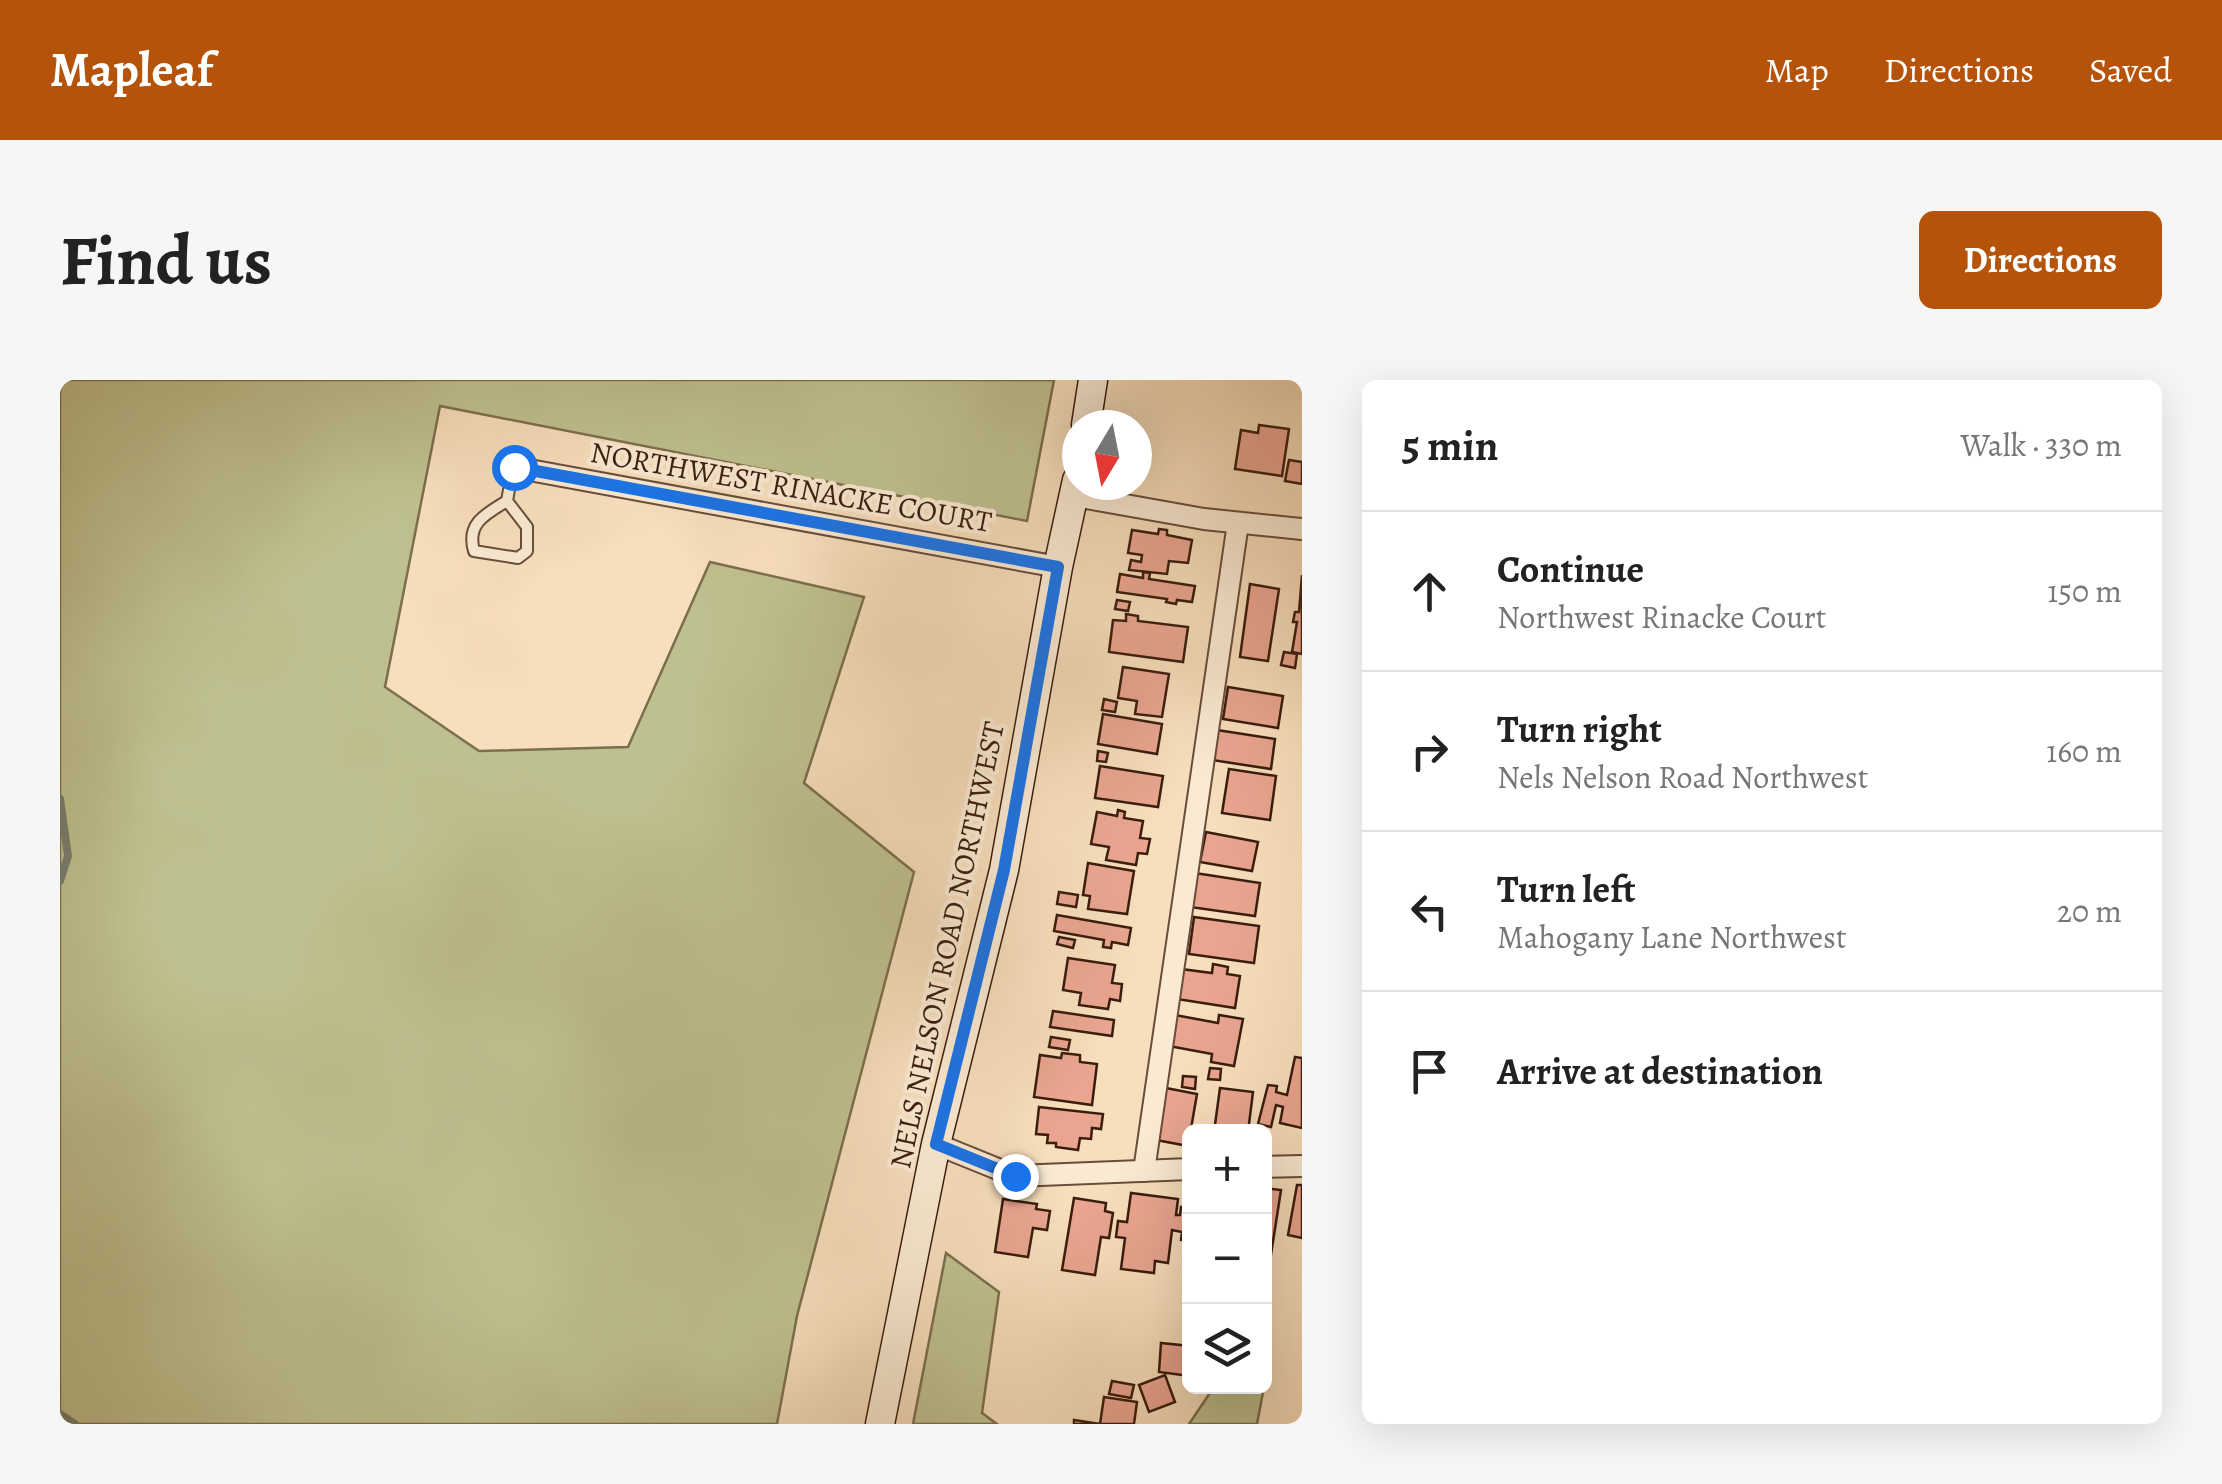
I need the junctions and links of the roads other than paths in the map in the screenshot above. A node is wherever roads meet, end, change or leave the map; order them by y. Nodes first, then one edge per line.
1 (1093, 380) edge
2 (1088, 410) edge
3 (514, 467) joint
4 (1073, 500) edge
5 (1132, 500) edge
6 (507, 501) junction
7 (1238, 523) junction
8 (1302, 529) edge
9 (1058, 567) junction
10 (936, 1144) junction
11 (1302, 1166) edge
12 (1272, 1167) edge
13 (1182, 1170) edge
14 (1144, 1171) junction
15 (880, 1424) edge

1 - 2 street
3 - 6 lane
3 - 9 street, NORTHWEST RINACKE COURT
4 - 9 street, NELS NELSON ROAD NORTHWEST
5 - 7 street
6 - 6 lane
7 - 8 street
7 - 14 street
9 - 10 street, NELS NELSON ROAD NORTHWEST
10 - 14 street
10 - 15 street, NELS NELSON ROAD NORTHWEST
11 - 12 street
13 - 14 street

